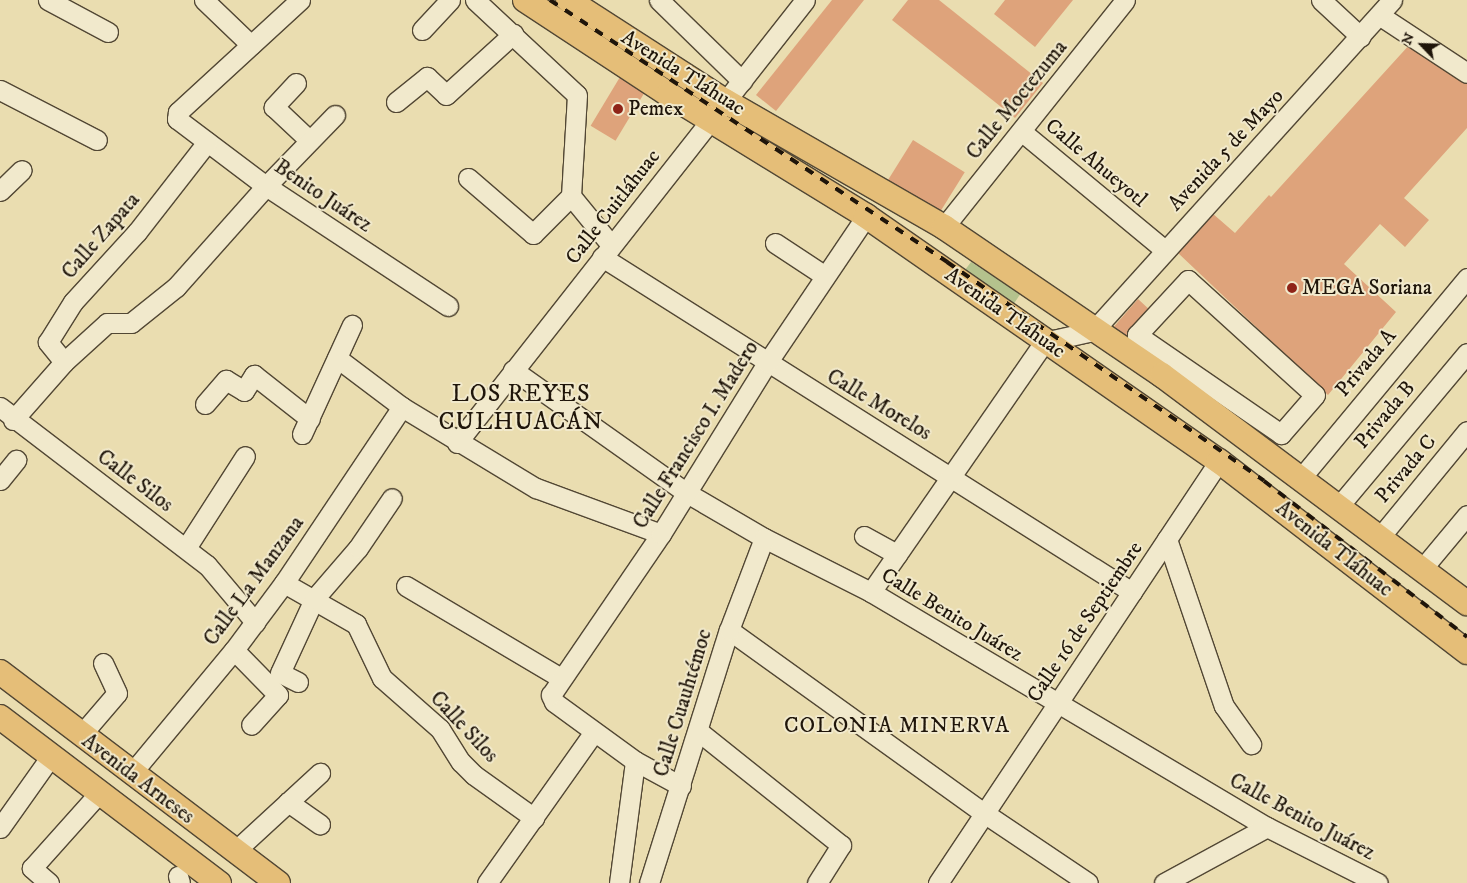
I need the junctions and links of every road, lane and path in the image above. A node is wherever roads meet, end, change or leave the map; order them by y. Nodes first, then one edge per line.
1 (48, 0) edge
2 (204, 0) edge
3 (300, 0) edge
4 (450, 0) edge
5 (475, 0) edge
6 (525, 0) edge
7 (568, 0) edge
8 (659, 0) edge
9 (805, 0) edge
10 (1125, 0) edge
11 (1321, 0) edge
12 (1392, 0) edge
13 (588, 14) junction
14 (1379, 16) junction
15 (422, 30) dead end
16 (108, 32) dead end
17 (513, 34) junction
18 (574, 34) junction
19 (1361, 36) junction
20 (251, 44) junction
21 (1467, 73) edge
22 (742, 80) junction
23 (296, 83) dead end
24 (0, 90) edge
25 (725, 101) junction
26 (396, 102) dead end
27 (335, 115) dead end
28 (710, 119) junction
29 (1021, 131) junction
30 (97, 140) dead end
31 (309, 140) junction
32 (207, 142) junction
33 (22, 170) dead end
34 (468, 178) dead end
35 (266, 186) junction
36 (0, 191) edge
37 (571, 196) junction
38 (866, 216) junction
39 (944, 227) junction
40 (776, 242) dead end
41 (1165, 250) junction
42 (606, 251) junction
43 (825, 276) junction
44 (1467, 278) edge
45 (448, 306) dead end
46 (352, 325) dead end
47 (1093, 331) junction
48 (1044, 342) junction
49 (1120, 349) junction
50 (1467, 353) edge
51 (337, 358) junction
52 (64, 362) junction
53 (767, 363) junction
54 (513, 370) junction
55 (1162, 375) junction
56 (1197, 377) junction
57 (1101, 379) junction
58 (1228, 399) junction
59 (205, 404) dead end
60 (402, 407) junction
61 (6, 413) edge
62 (1467, 432) edge
63 (1252, 441) junction
64 (457, 443) junction
65 (245, 456) dead end
66 (16, 460) dead end
67 (1219, 461) junction
68 (950, 475) junction
69 (1301, 478) junction
70 (0, 480) edge
71 (687, 493) junction
72 (392, 498) dead end
73 (1339, 506) junction
74 (1467, 515) edge
75 (661, 534) junction
76 (864, 536) dead end
77 (1380, 537) junction
78 (764, 538) junction
79 (1167, 539) junction
80 (186, 548) junction
81 (897, 554) junction
82 (1422, 569) junction
83 (284, 583) junction
84 (406, 586) dead end
85 (871, 592) junction
86 (1132, 592) junction
87 (314, 599) junction
88 (1467, 603) edge
89 (255, 622) junction
90 (729, 630) junction
91 (234, 650) junction
92 (1467, 652) edge
93 (103, 663) dead end
94 (0, 672) edge
95 (561, 678) junction
96 (298, 682) dead end
97 (1058, 705) junction
98 (0, 717) edge
99 (251, 725) dead end
100 (698, 731) junction
101 (594, 732) junction
102 (81, 735) junction
103 (1251, 744) dead end
104 (51, 756) junction
105 (635, 761) junction
106 (320, 773) dead end
107 (131, 774) junction
108 (681, 786) junction
109 (100, 792) junction
110 (288, 802) junction
111 (984, 813) junction
112 (534, 818) junction
113 (320, 824) dead end
114 (1267, 827) junction
115 (0, 828) edge
116 (234, 852) junction
117 (49, 883) edge
118 (220, 883) edge
119 (278, 883) edge
120 (487, 883) edge
121 (619, 883) edge
122 (649, 883) edge
123 (817, 883) edge
124 (938, 883) edge
125 (1088, 883) edge
126 (1164, 883) edge
127 (1378, 883) edge

1 - 16 street
2 - 20 street
3 - 20 street
4 - 15 street
5 - 17 street
6 - 18 main road, Avenida Tláhuac
7 - 13 main road, Avenida Tláhuac
8 - 22 street
9 - 22 street, Calle Cuitláhuac
10 - 29 street, Calle Moctezuma
11 - 19 street
12 - 14 street, Avenida 5 de Mayo
13 - 18 main road
13 - 25 main road, Avenida Tláhuac
14 - 19 street, Avenida 5 de Mayo
14 - 21 street
17 - 26 street
17 - 37 street
18 - 28 main road, Avenida Tláhuac
19 - 41 street, Avenida 5 de Mayo
20 - 32 street, Benito Juárez
22 - 25 street, Calle Cuitláhuac
23 - 31 street
24 - 30 street
25 - 28 street, Calle Cuitláhuac
25 - 39 main road, Avenida Tláhuac
27 - 31 street
28 - 38 main road, Avenida Tláhuac
28 - 42 street, Calle Cuitláhuac
29 - 39 street, Calle Moctezuma
29 - 41 street, Calle Ahueyotl
31 - 35 street
32 - 35 street, Benito Juárez
32 - 52 street, Calle Zapata
33 - 36 street
34 - 37 street
35 - 45 street, Benito Juárez
35 - 52 street
37 - 42 street, Calle Morelos
38 - 43 street, Calle Francisco I. Madero
38 - 48 main road, Avenida Tláhuac
39 - 47 main road, Avenida Tláhuac
40 - 43 street
41 - 47 street, Avenida 5 de Mayo
42 - 53 street, Calle Morelos
42 - 54 street, Calle Cuitláhuac
43 - 53 street, Calle Francisco I. Madero
44 - 69 street, Privada A
46 - 51 street
47 - 48 street
47 - 49 main road, Avenida Tláhuac
48 - 57 main road, Avenida Tláhuac
48 - 68 street
49 - 55 main road, Avenida Tláhuac
49 - 57 main road
50 - 73 street, Privada B
51 - 59 street
51 - 60 street
52 - 61 street
53 - 68 street, Calle Morelos
53 - 71 street, Calle Francisco I. Madero
54 - 64 street, Calle Cuitláhuac
54 - 71 street, Calle Benito Juárez
55 - 56 street
55 - 63 main road, Avenida Tláhuac
56 - 58 street
56 - 58 street
57 - 67 main road, Avenida Tláhuac
58 - 63 street
60 - 64 street
60 - 83 street, Calle La Manzana
61 - 80 street, Calle Silos
62 - 77 street, Privada C
63 - 69 main road, Avenida Tláhuac
64 - 75 street
65 - 80 street
66 - 70 street
67 - 79 street, Calle 16 de Septiembre
67 - 92 main road, Avenida Tláhuac
68 - 81 street
68 - 86 street, Calle Morelos
69 - 73 main road, Avenida Tláhuac
71 - 75 street, Calle Francisco I. Madero
71 - 78 street, Calle Benito Juárez
72 - 87 street
73 - 77 main road, Avenida Tláhuac
74 - 82 street
75 - 95 street, Calle Francisco I. Madero
76 - 81 street
77 - 82 main road, Avenida Tláhuac
78 - 85 street, Calle Benito Juárez
78 - 90 street, Calle Cuauhtémoc
79 - 86 street, Calle 16 de Septiembre
79 - 103 street
80 - 89 street, Calle Silos
81 - 85 street
82 - 88 main road, Avenida Tláhuac
83 - 87 street, Calle Silos
83 - 89 street, Calle La Manzana
84 - 95 street
85 - 97 street, Calle Benito Juárez
86 - 97 street, Calle 16 de Septiembre
87 - 96 street
87 - 112 street, Calle Silos
89 - 91 street, Calle La Manzana
90 - 100 street, Calle Cuauhtémoc
90 - 111 street
91 - 99 street
91 - 107 street, Calle La Manzana
93 - 102 street
94 - 102 main road, Avenida Arneses
95 - 101 street, Calle Francisco I. Madero
97 - 111 street, Calle 16 de Septiembre
97 - 114 street, Calle Benito Juárez
98 - 104 main road, Avenida Arneses
100 - 108 street, Calle Cuauhtémoc
100 - 123 street
101 - 105 street, Calle Francisco I. Madero
101 - 112 street
102 - 107 main road, Avenida Arneses
104 - 109 main road, Avenida Arneses
104 - 115 street
105 - 108 street, Calle Francisco I. Madero
105 - 121 street
106 - 110 street
107 - 116 main road, Avenida Arneses
108 - 122 street, Calle Cuauhtémoc
109 - 117 street
109 - 118 main road, Avenida Arneses
110 - 113 street
110 - 116 street
111 - 124 street, Calle 16 de Septiembre
111 - 125 street
112 - 120 street
114 - 126 street
114 - 127 street, Calle Benito Juárez
116 - 119 main road, Avenida Arneses

